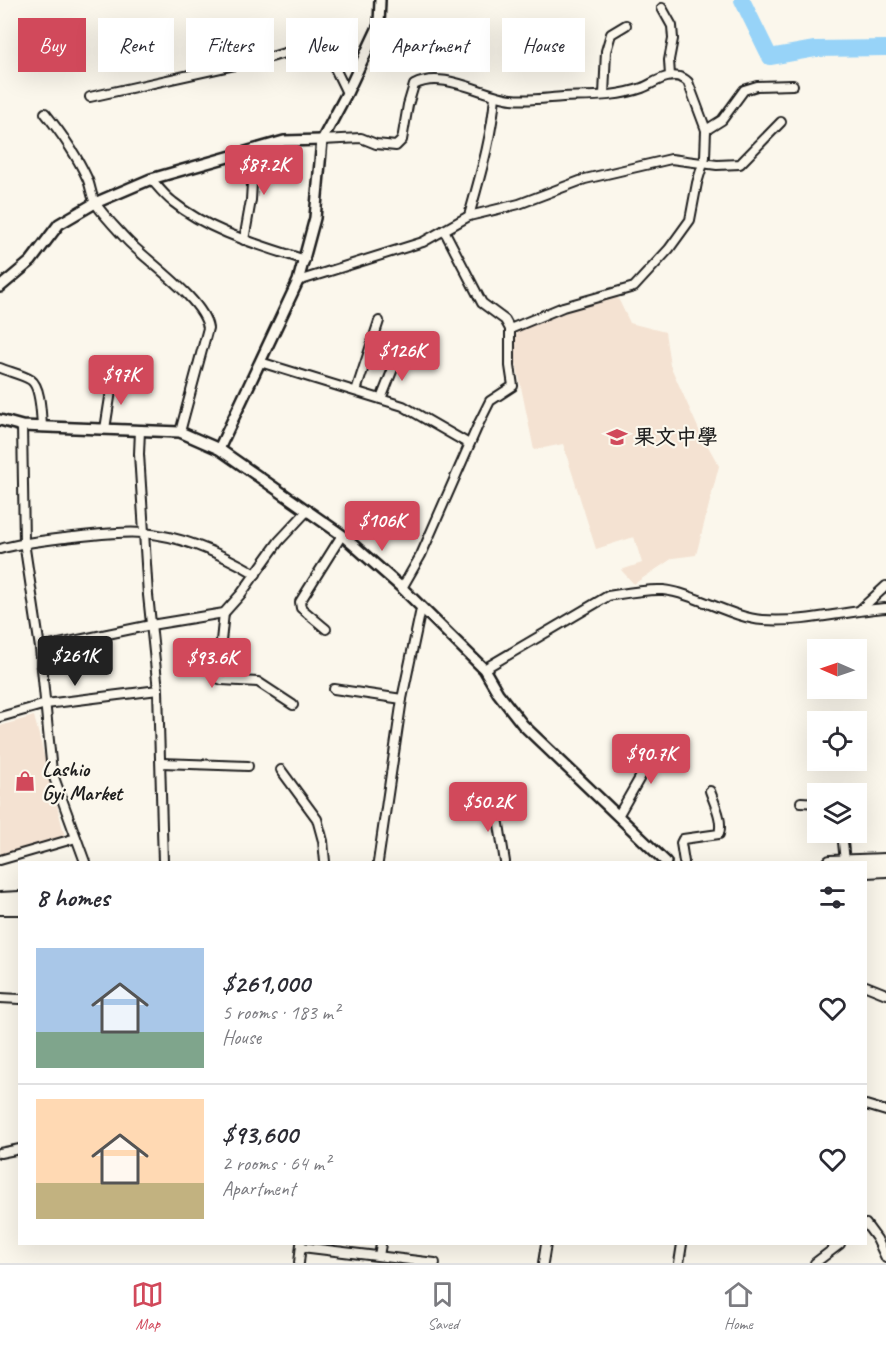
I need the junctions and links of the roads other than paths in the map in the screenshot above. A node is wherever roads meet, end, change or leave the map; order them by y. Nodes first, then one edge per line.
1 (380, 0) edge
2 (662, 8) dead end
3 (626, 25) dead end
4 (670, 76) junction
5 (793, 85) dead end
6 (347, 93) junction
7 (495, 96) junction
8 (604, 96) junction
9 (90, 97) dead end
10 (45, 113) dead end
11 (781, 122) dead end
12 (706, 130) junction
13 (322, 140) junction
14 (254, 149) junction
15 (704, 162) junction
16 (151, 179) junction
17 (95, 203) junction
18 (469, 216) junction
19 (444, 230) junction
20 (244, 240) junction
21 (305, 260) junction
22 (298, 281) junction
23 (0, 287) edge
24 (379, 321) dead end
25 (510, 329) junction
26 (398, 356) dead end
27 (260, 362) junction
28 (0, 368) edge
29 (117, 378) dead end
30 (356, 391) junction
31 (381, 399) junction
32 (0, 420) edge
33 (22, 426) junction
34 (42, 426) junction
35 (105, 429) junction
36 (140, 430) junction
37 (180, 432) junction
38 (469, 444) junction
39 (219, 449) junction
40 (308, 510) junction
41 (144, 533) junction
42 (342, 536) junction
43 (24, 542) junction
44 (0, 549) edge
45 (256, 574) junction
46 (886, 586) edge
47 (402, 588) junction
48 (886, 608) edge
49 (421, 609) junction
50 (860, 610) junction
51 (224, 613) junction
52 (150, 625) junction
53 (326, 629) dead end
54 (40, 648) junction
55 (484, 669) junction
56 (334, 689) dead end
57 (158, 690) junction
58 (402, 699) junction
59 (46, 704) junction
60 (293, 705) dead end
61 (0, 717) edge
62 (657, 741) dead end
63 (161, 763) junction
64 (248, 766) dead end
65 (280, 770) dead end
66 (710, 791) dead end
67 (495, 800) dead end
68 (801, 802) dead end
69 (807, 802) edge
70 (618, 816) junction
71 (76, 838) junction
72 (843, 843) edge
73 (0, 860) edge
74 (886, 860) edge
75 (85, 861) edge
76 (163, 861) edge
77 (325, 861) edge
78 (378, 861) edge
79 (505, 861) edge
80 (665, 861) edge
81 (684, 861) edge
82 (845, 861) edge
83 (866, 861) edge
84 (886, 870) edge
85 (867, 871) edge
86 (18, 898) edge
87 (0, 899) edge
88 (0, 908) edge
89 (18, 908) edge
90 (867, 986) edge
91 (886, 994) edge
92 (0, 998) edge
93 (18, 999) edge
94 (867, 1105) edge
95 (886, 1111) edge
96 (18, 1149) edge
97 (0, 1153) edge
98 (867, 1225) edge
99 (877, 1239) junction
100 (886, 1244) edge
101 (301, 1245) edge
102 (381, 1245) edge
103 (546, 1245) edge
104 (682, 1245) edge
105 (839, 1245) edge
106 (379, 1256) junction
107 (886, 1258) edge
108 (298, 1263) edge
109 (435, 1263) edge
110 (543, 1263) edge
111 (679, 1263) edge
112 (815, 1263) edge

1 - 6 street
2 - 4 street
3 - 8 street
4 - 8 street
4 - 12 street
5 - 12 street
6 - 9 street
6 - 13 street
7 - 8 street
7 - 13 street
7 - 18 street
10 - 17 street
11 - 15 street
12 - 15 street
13 - 14 street
13 - 21 street
14 - 16 street
14 - 20 street
15 - 18 street
15 - 25 street
16 - 17 street
16 - 20 street
17 - 23 street
17 - 37 street
18 - 19 street
19 - 22 street
19 - 25 street
20 - 21 street
21 - 22 street
22 - 27 street
24 - 30 street
25 - 38 street
26 - 31 street
27 - 30 street
27 - 39 street
28 - 34 street
29 - 35 street
30 - 31 street
31 - 38 street
32 - 33 street
33 - 34 street
33 - 43 street
34 - 35 street
35 - 36 street
36 - 37 street
36 - 41 street
37 - 39 street
38 - 47 street
39 - 40 street
40 - 42 street
40 - 45 street
41 - 43 street
41 - 45 street
41 - 52 street
42 - 47 street
42 - 53 street
43 - 44 street
43 - 54 street
45 - 51 street
46 - 50 street
47 - 49 street
48 - 50 street
49 - 55 street
49 - 58 street
50 - 55 street
51 - 52 street
51 - 60 street
52 - 54 street
52 - 57 street
54 - 59 street
55 - 70 street
56 - 58 street
57 - 59 street
57 - 63 street
58 - 78 street
59 - 61 street
59 - 71 street
62 - 70 street
63 - 64 street
63 - 76 street
65 - 77 street
66 - 81 street
67 - 79 street
68 - 69 street
70 - 80 street
71 - 73 street
71 - 75 street
72 - 82 street
74 - 83 main road
84 - 85 main road
86 - 87 main road
88 - 89 main road
90 - 91 street
92 - 93 street
94 - 95 street
96 - 97 street
98 - 99 street
99 - 100 street
99 - 107 street
101 - 106 street
101 - 108 street
102 - 106 street
103 - 110 street
104 - 111 street
105 - 112 street
106 - 109 street

